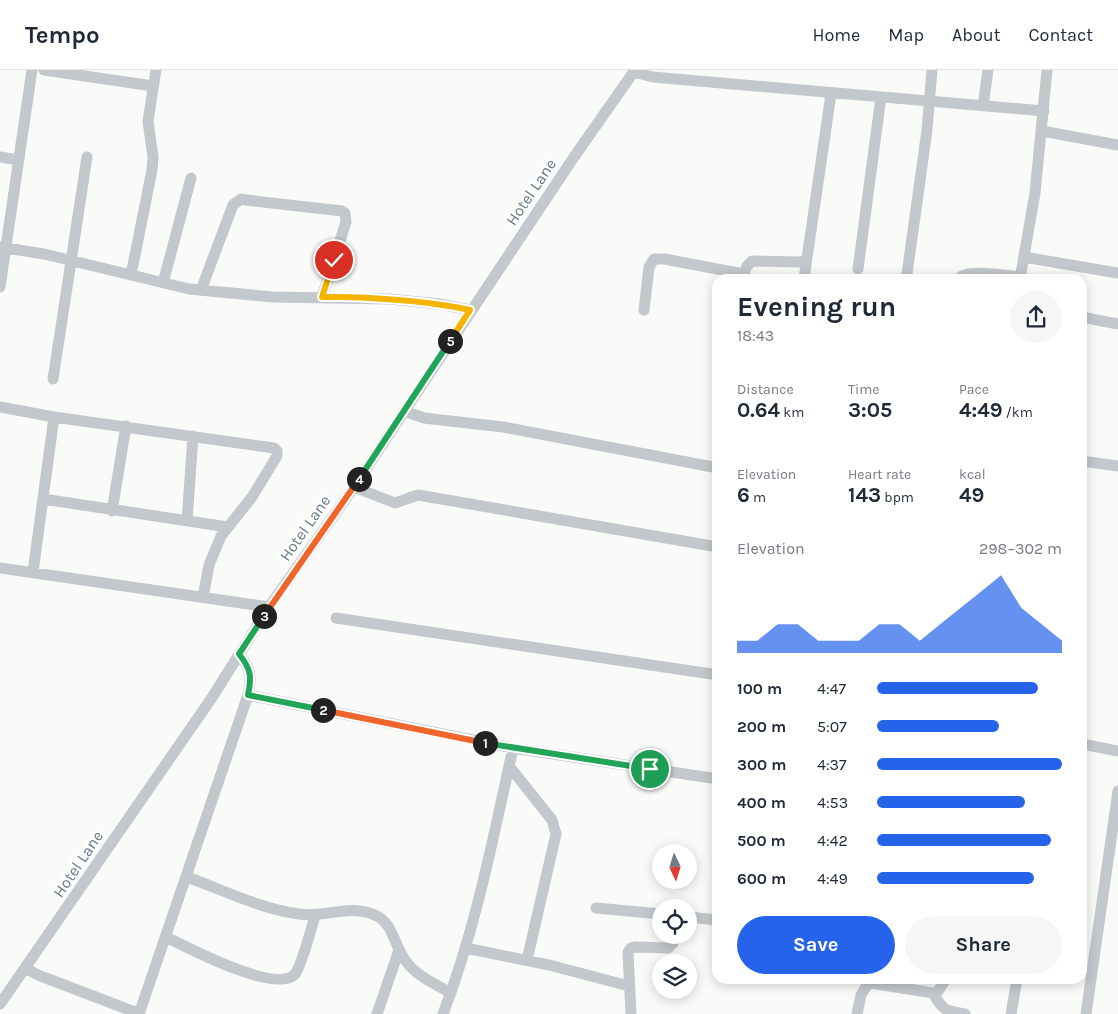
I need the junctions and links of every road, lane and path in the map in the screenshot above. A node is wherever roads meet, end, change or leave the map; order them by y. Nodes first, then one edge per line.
1 (32, 70) edge
2 (44, 70) edge
3 (156, 70) edge
4 (932, 70) edge
5 (988, 70) edge
6 (1047, 70) edge
7 (641, 73) edge
8 (153, 86) junction
9 (831, 94) junction
10 (881, 97) junction
11 (929, 101) junction
12 (983, 106) junction
13 (1044, 111) junction
14 (1042, 132) junction
15 (1118, 145) edge
16 (0, 157) edge
17 (87, 157) dead end
18 (18, 160) junction
19 (191, 178) dead end
20 (6, 204) edge
21 (3, 247) edge
22 (1024, 257) junction
23 (807, 258) junction
24 (71, 261) junction
25 (858, 269) dead end
26 (1118, 272) edge
27 (734, 274) edge
28 (744, 274) edge
29 (805, 274) edge
30 (907, 274) dead end
31 (1021, 274) edge
32 (131, 275) junction
33 (163, 283) junction
34 (0, 287) edge
35 (201, 290) junction
36 (322, 297) junction
37 (470, 310) junction
38 (644, 310) dead end
39 (1087, 319) edge
40 (1118, 324) edge
41 (53, 380) dead end
42 (0, 407) edge
43 (411, 414) junction
44 (54, 417) junction
45 (126, 426) junction
46 (193, 436) junction
47 (1087, 462) edge
48 (1118, 466) edge
49 (712, 467) edge
50 (354, 487) junction
51 (44, 499) junction
52 (112, 511) junction
53 (187, 521) junction
54 (228, 527) junction
55 (712, 546) edge
56 (0, 568) edge
57 (33, 572) junction
58 (203, 597) junction
59 (269, 607) junction
60 (336, 618) dead end
61 (244, 660) junction
62 (712, 674) edge
63 (248, 695) junction
64 (1087, 745) edge
65 (514, 748) junction
66 (1118, 751) edge
67 (510, 766) junction
68 (712, 778) edge
69 (1118, 791) edge
70 (187, 877) junction
71 (596, 908) dead end
72 (652, 913) edge
73 (315, 916) junction
74 (697, 918) edge
75 (712, 919) edge
76 (166, 937) junction
77 (672, 944) edge
78 (466, 948) junction
79 (399, 950) junction
80 (527, 960) junction
81 (32, 972) junction
82 (868, 984) edge
83 (877, 984) edge
84 (943, 984) edge
85 (1016, 984) edge
86 (629, 986) junction
87 (451, 993) junction
88 (934, 993) junction
89 (0, 1004) edge
90 (140, 1014) edge
91 (378, 1014) edge
92 (443, 1014) edge
93 (631, 1014) edge
94 (857, 1014) edge
95 (965, 1014) edge
96 (1011, 1014) edge
97 (1086, 1014) edge

1 - 18 street
2 - 8 street
3 - 8 street
4 - 11 street
5 - 12 street
6 - 13 street
7 - 9 street
7 - 37 street, Hotel Lane
8 - 32 street
9 - 10 street
9 - 23 street
10 - 11 street
10 - 25 street
11 - 12 street
11 - 30 street
12 - 13 street
13 - 14 street
14 - 15 street
14 - 22 street
16 - 18 street
17 - 24 street
18 - 20 street
19 - 33 street
20 - 21 street
21 - 24 street
21 - 34 street
22 - 26 street
22 - 31 street
23 - 28 street
23 - 29 street
24 - 32 street
24 - 41 street
27 - 38 street
32 - 33 street
33 - 35 street
35 - 36 street
35 - 36 street
36 - 37 street
37 - 43 street, Hotel Lane
39 - 40 street
42 - 44 street
43 - 49 street
43 - 50 street, Hotel Lane
44 - 45 street
44 - 51 street
45 - 46 street
45 - 52 street
46 - 53 street
46 - 54 street
47 - 48 street
50 - 55 street
50 - 59 street, Hotel Lane
51 - 52 street
51 - 57 street
52 - 53 street
53 - 54 street
54 - 58 street
56 - 57 street
57 - 58 street
58 - 59 street
59 - 61 street, Hotel Lane
60 - 62 street
61 - 63 street
61 - 81 street, Hotel Lane
63 - 65 street
63 - 70 street
64 - 66 street
65 - 67 street
65 - 68 street
67 - 78 street
67 - 80 street
69 - 97 street
70 - 73 street
70 - 76 street
71 - 72 street
73 - 76 street
73 - 79 street
74 - 75 street
76 - 90 street
77 - 86 street
78 - 80 street
78 - 87 street
79 - 87 street
79 - 91 street
80 - 86 street
81 - 89 street, Hotel Lane
81 - 90 street
82 - 94 street
83 - 88 street
84 - 88 street
85 - 96 street
86 - 93 street
87 - 92 street
88 - 95 street

